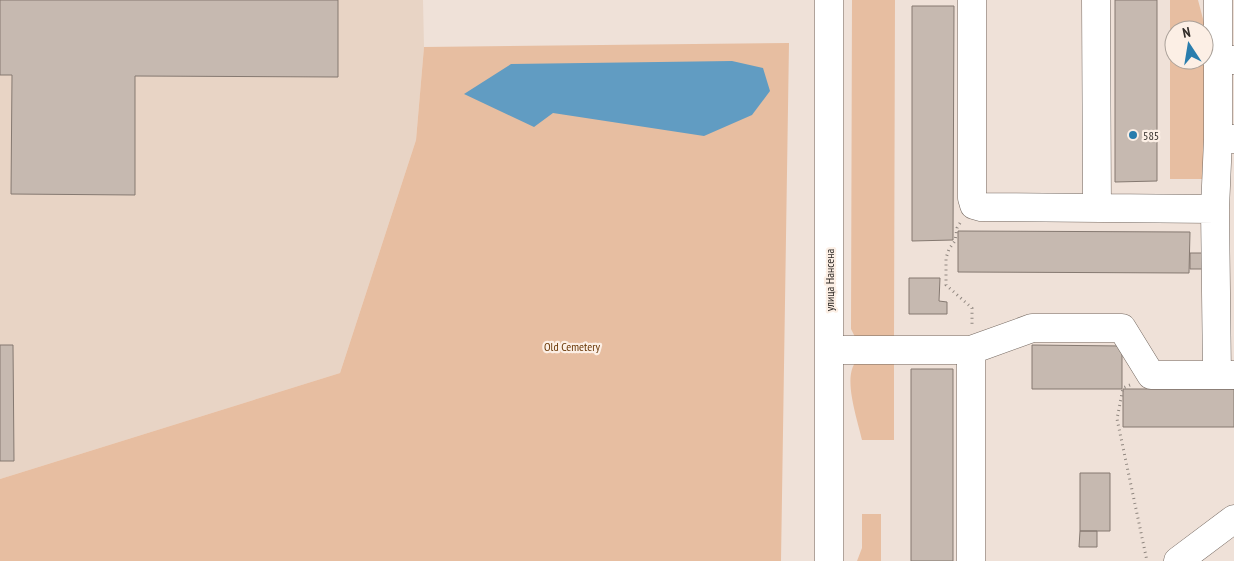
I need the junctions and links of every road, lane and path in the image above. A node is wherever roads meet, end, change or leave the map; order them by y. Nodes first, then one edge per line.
1 (828, 0) edge
2 (972, 0) edge
3 (1096, 0) edge
4 (1218, 0) edge
5 (1226, 60) edge
6 (1226, 139) edge
7 (974, 205) junction
8 (1098, 208) junction
9 (1215, 209) junction
10 (829, 350) junction
11 (971, 350) junction
12 (1151, 374) junction
13 (1226, 375) edge
14 (1234, 519) edge
15 (829, 561) edge
16 (971, 561) edge
17 (1146, 561) edge
18 (1178, 561) edge

1 - 10 street, улица Нансена
2 - 7 street
3 - 8 street
4 - 5 street
5 - 6 street
6 - 9 street
7 - 8 street
7 - 11 path
8 - 9 street
9 - 13 street
10 - 11 street
10 - 15 street, улица Нансена
11 - 12 street
11 - 16 street
12 - 13 street
12 - 17 path
14 - 18 street

